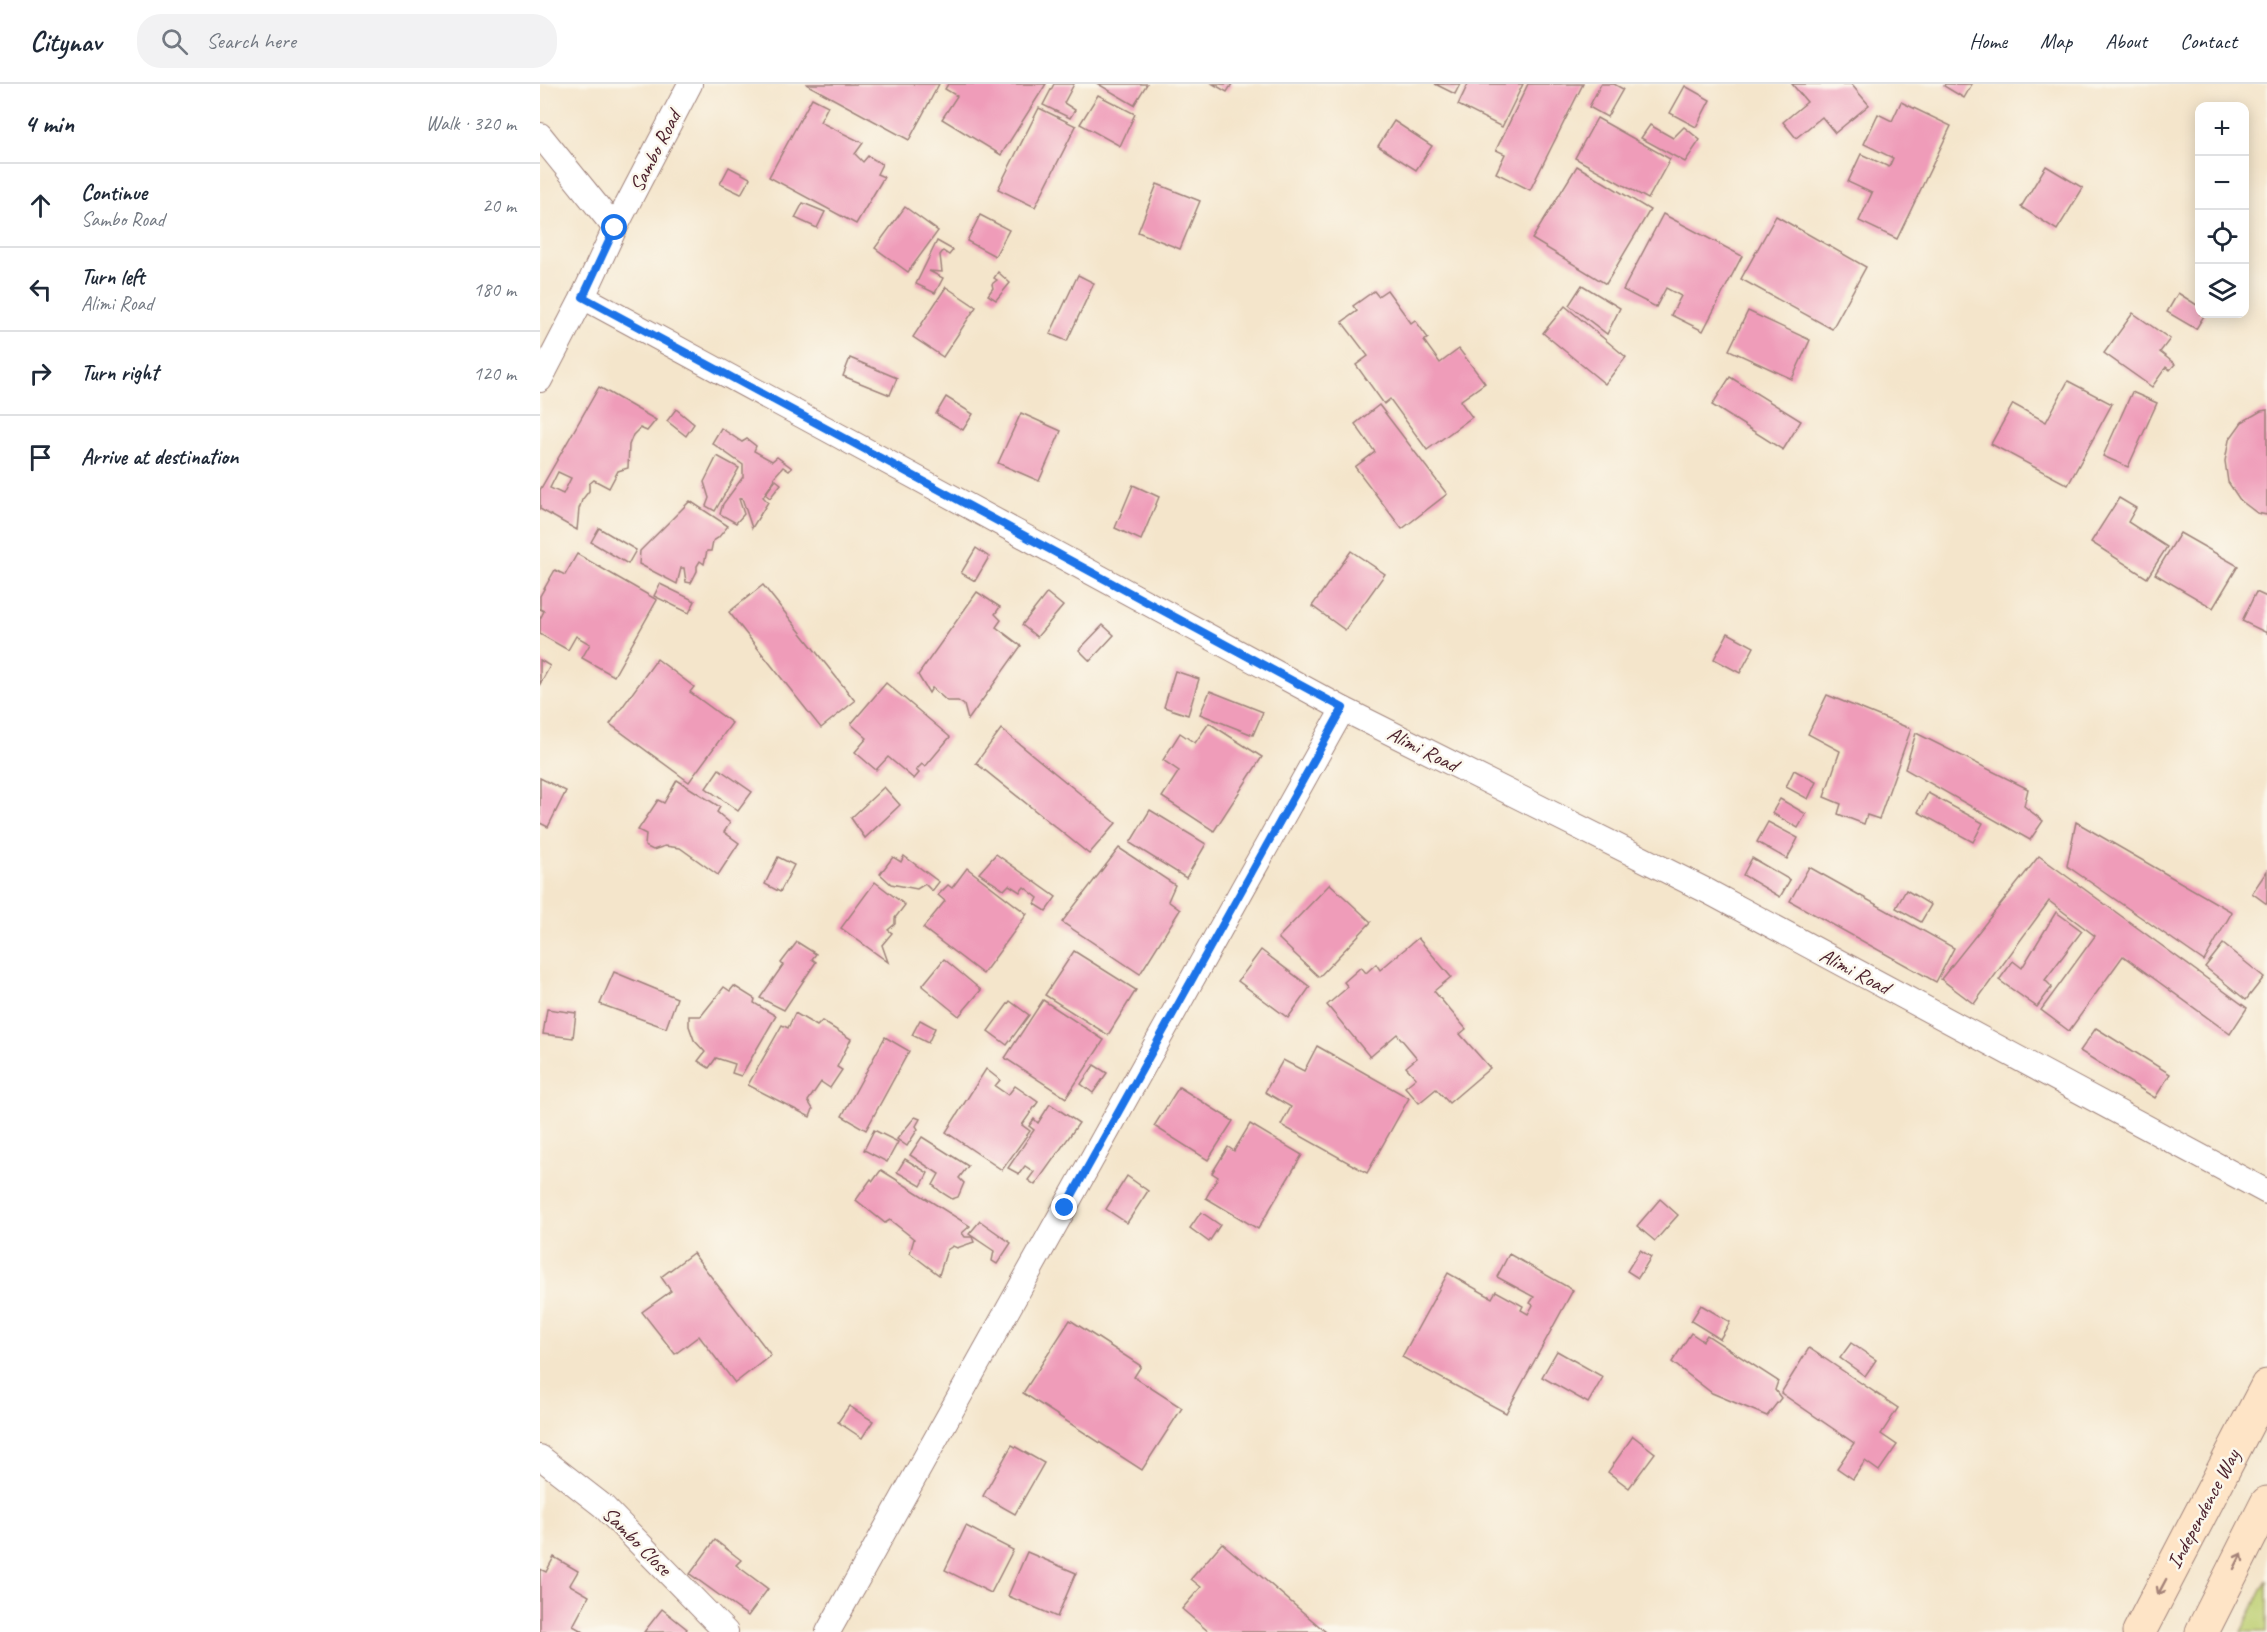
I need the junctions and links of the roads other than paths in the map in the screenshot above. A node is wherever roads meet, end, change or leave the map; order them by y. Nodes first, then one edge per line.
1 (690, 84) edge
2 (540, 135) edge
3 (615, 228) junction
4 (583, 297) junction
5 (540, 380) edge
6 (1343, 708) junction
7 (2267, 1192) edge
8 (2267, 1386) edge
9 (540, 1457) edge
10 (2267, 1503) edge
11 (726, 1632) edge
12 (828, 1632) edge
13 (2139, 1632) edge
14 (2202, 1632) edge

1 - 3 street, Sambo Road
2 - 3 street
3 - 4 street, Sambo Road
4 - 5 street, Sambo Road
4 - 6 street, Alimi Road
6 - 7 street, Alimi Road
6 - 12 street
8 -> 13 main road, Independence Way
9 - 11 street, Sambo Close
14 -> 10 main road

